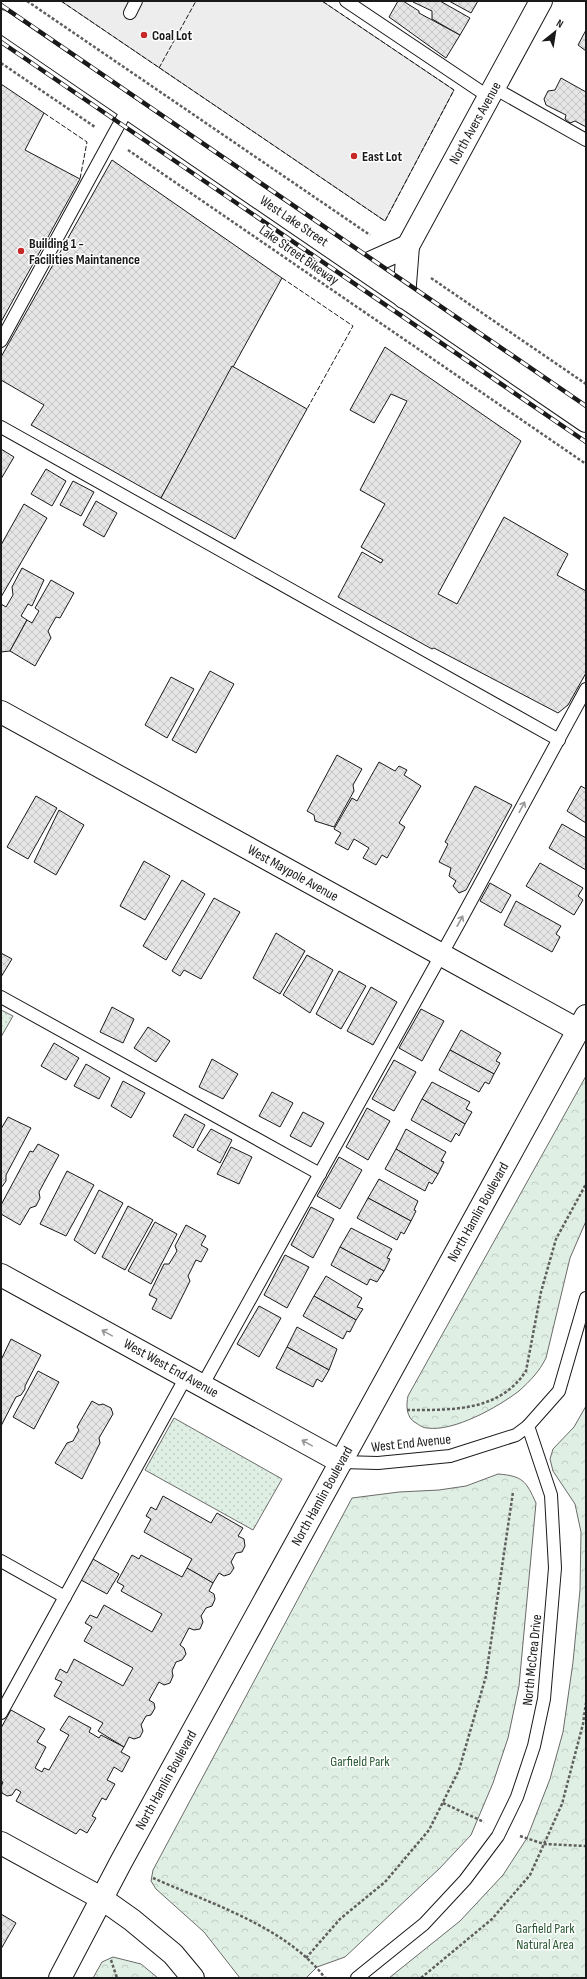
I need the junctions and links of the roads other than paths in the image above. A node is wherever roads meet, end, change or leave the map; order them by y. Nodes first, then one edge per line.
1 (136, 1) edge
2 (346, 1) edge
3 (541, 1) edge
4 (130, 13) dead end
5 (1, 21) edge
6 (491, 93) junction
7 (128, 108) junction
8 (586, 140) edge
9 (403, 253) junction
10 (361, 267) junction
11 (404, 297) junction
12 (1, 341) edge
13 (586, 421) edge
14 (1, 427) edge
15 (586, 689) edge
16 (1, 712) edge
17 (558, 740) junction
18 (442, 955) junction
19 (1, 997) edge
20 (583, 1027) edge
21 (320, 1174) junction
22 (1, 1275) edge
23 (586, 1298) edge
24 (194, 1381) junction
25 (528, 1426) junction
26 (341, 1462) junction
27 (1, 1561) edge
28 (65, 1597) junction
29 (1, 1713) edge
30 (1, 1843) edge
31 (101, 1898) junction
32 (60, 1978) edge
33 (193, 1978) edge
34 (357, 1978) edge

1 - 4 lane
2 - 6 lane
3 - 6 street, North Avers Avenue
5 - 7 street, West Lake Street
6 - 8 lane
6 - 9 street, North Avers Avenue
7 - 10 street, West Lake Street
7 - 12 lane
9 - 10 street
9 - 11 street, North Avers Avenue
10 - 11 street, West Lake Street
11 - 13 street, West Lake Street
14 - 17 lane
15 - 17 lane
16 - 18 street, West Maypole Avenue
18 -> 17 lane
18 - 20 street, West Maypole Avenue
18 - 21 lane
19 - 21 lane
20 - 26 street, North Hamlin Boulevard
21 - 24 lane
24 -> 22 street, West West End Avenue
23 - 25 lane
26 -> 24 street, West West End Avenue
24 - 28 lane
25 - 26 lane, West End Avenue
25 - 34 lane, North McCrea Drive
26 - 31 street, North Hamlin Boulevard
27 - 28 lane
28 - 29 lane
30 - 31 street
31 - 32 street, North Hamlin Boulevard
31 - 33 street

